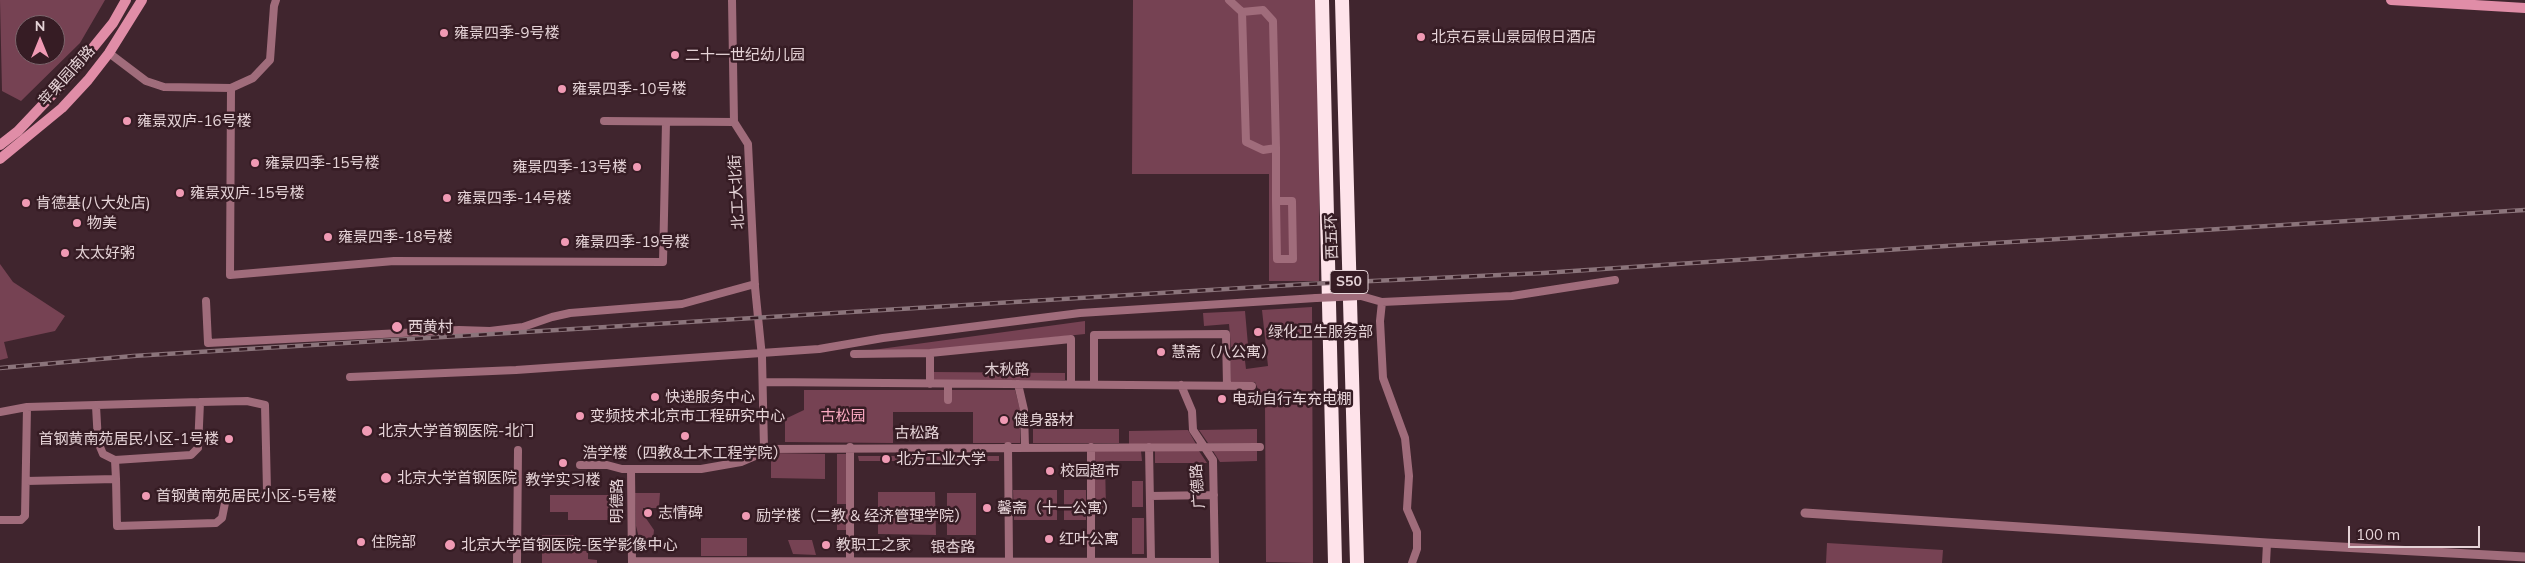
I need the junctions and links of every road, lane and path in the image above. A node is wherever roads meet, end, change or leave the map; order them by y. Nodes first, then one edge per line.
1 (126, 0) edge
2 (142, 0) edge
3 (276, 0) edge
4 (732, 0) edge
5 (1228, 0) edge
6 (1322, 0) edge
7 (1342, 0) edge
8 (2391, 0) edge
9 (2525, 8) edge
10 (1242, 12) junction
11 (109, 53) junction
12 (231, 88) junction
13 (604, 121) dead end
14 (666, 122) junction
15 (734, 122) junction
16 (0, 145) edge
17 (1276, 148) junction
18 (0, 159) edge
19 (1276, 201) junction
20 (1615, 280) dead end
21 (755, 284) junction
22 (206, 301) dead end
23 (1382, 302) junction
24 (930, 353) junction
25 (854, 354) dead end
26 (761, 355) junction
27 (350, 377) dead end
28 (763, 382) junction
29 (930, 384) junction
30 (948, 384) junction
31 (1018, 384) junction
32 (1071, 384) junction
33 (1094, 384) junction
34 (1181, 385) junction
35 (1227, 386) junction
36 (1252, 386) dead end
37 (948, 400) dead end
38 (200, 402) junction
39 (96, 406) junction
40 (27, 407) junction
41 (0, 412) edge
42 (1008, 446) junction
43 (850, 447) junction
44 (1025, 447) junction
45 (1091, 447) junction
46 (1149, 447) junction
47 (1204, 447) junction
48 (1260, 447) dead end
49 (764, 449) junction
50 (518, 450) dead end
51 (115, 460) junction
52 (580, 465) dead end
53 (631, 470) junction
54 (116, 480) junction
55 (26, 481) junction
56 (1214, 495) junction
57 (1150, 496) junction
58 (1805, 513) dead end
59 (0, 520) edge
60 (2268, 543) junction
61 (2525, 557) edge
62 (1009, 560) junction
63 (850, 561) edge
64 (1151, 561) junction
65 (632, 562) edge
66 (1215, 562) edge
67 (517, 563) edge
68 (1091, 563) edge
69 (1335, 563) edge
70 (1357, 563) edge
71 (1412, 563) edge
72 (2266, 563) edge

1 - 16 main road, 苹果园南路
2 - 11 main road, 苹果园南路
3 - 12 street
4 - 15 street
5 - 10 street
6 - 69 highway, 西五环 / S50
7 - 70 highway, 西五环 / S50
8 - 9 main road
10 - 17 street
10 - 17 street
11 - 12 street
11 - 18 main road, 苹果园南路
12 - 14 street
13 - 14 street
14 - 15 street
15 - 21 street, 北工大北街
17 - 19 street
19 - 19 street
20 - 23 street
21 - 22 street
21 - 26 street, 北工大北街
23 - 26 street, bridge
23 - 71 street
24 - 25 street
24 - 29 street
24 - 32 street
26 - 27 street
26 - 28 street, 北工大北街
28 - 29 street, 木秋路
28 - 49 street, 北工大北街
29 - 30 street, 木秋路
30 - 31 street, 木秋路
30 - 37 street
31 - 32 street, 木秋路
31 - 44 street
32 - 33 street, 木秋路
33 - 34 street, 木秋路
33 - 35 street
34 - 35 street, 木秋路
34 - 47 street, 广德路
35 - 36 street, 木秋路
38 - 39 street
38 - 51 street
38 - 54 street
39 - 40 street
39 - 51 street
40 - 41 street
40 - 55 street
42 - 43 street, 古松路
42 - 44 street, 古松路
42 - 62 street
43 - 49 street, 古松路
43 - 63 street
44 - 45 street, 古松路
45 - 46 street, 古松路
45 - 68 street
46 - 47 street, 古松路
46 - 57 street
47 - 48 street, 古松路
47 - 56 street, 广德路
49 - 53 street, 古松路
50 - 67 street
51 - 54 street
52 - 53 street, 古松路
53 - 65 street, 明德路
54 - 55 street
55 - 59 street
56 - 57 street
56 - 66 street, 广德路
57 - 64 street
58 - 60 street
60 - 61 street
60 - 72 street
62 - 63 street, 银杏路
62 - 68 street, 银杏路
63 - 65 street, 银杏路
64 - 66 street, 银杏路
64 - 68 street, 银杏路

